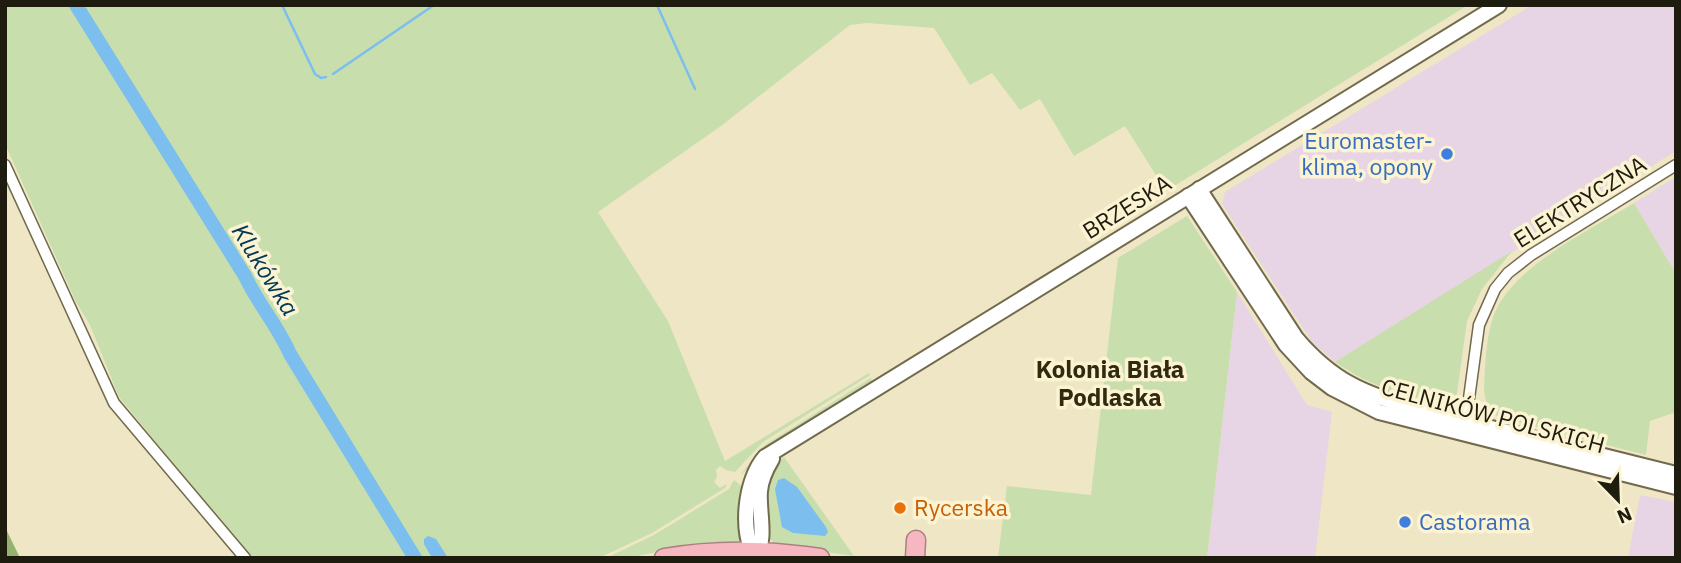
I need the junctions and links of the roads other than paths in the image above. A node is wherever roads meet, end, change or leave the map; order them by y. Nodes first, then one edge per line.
1 (1499, 5) edge
2 (1676, 164) edge
3 (5, 165) edge
4 (1194, 193) junction
5 (1465, 428) junction
6 (1676, 474) edge
7 (1676, 487) edge
8 (755, 555) edge
9 (245, 558) edge
10 (664, 558) edge
11 (820, 558) edge

1 - 4 street, BRZESKA
2 - 5 street, ELEKTRYCZNA
3 - 9 street
4 - 5 street, CELNIKÓW POLSKICH
4 - 8 street, BRZESKA
5 - 6 street, CELNIKÓW POLSKICH
5 - 7 street, CELNIKÓW POLSKICH
8 - 10 highway
8 - 11 highway

